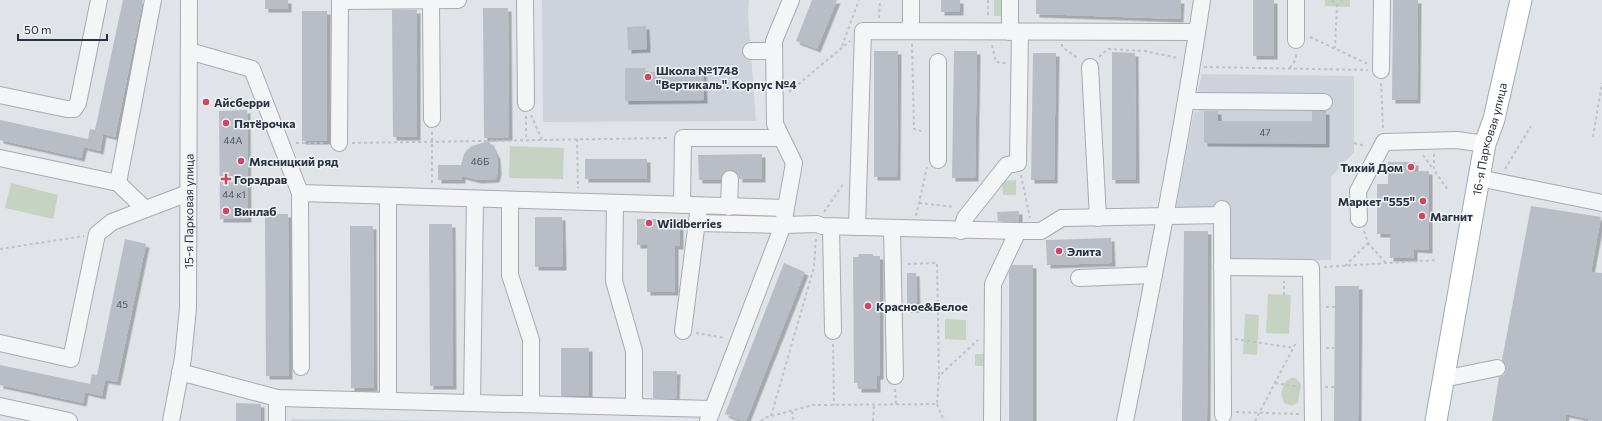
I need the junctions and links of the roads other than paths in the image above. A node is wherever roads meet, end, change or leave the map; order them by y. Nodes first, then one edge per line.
1 (99, 0) edge
2 (152, 0) edge
3 (189, 0) edge
4 (431, 0) edge
5 (458, 0) edge
6 (525, 0) edge
7 (791, 0) edge
8 (911, 0) edge
9 (1010, 0) edge
10 (1202, 0) edge
11 (1296, 0) edge
12 (1382, 0) edge
13 (1521, 0) edge
14 (340, 1) edge
15 (911, 31) junction
16 (1015, 32) junction
17 (1197, 32) junction
18 (1296, 36) road end
19 (189, 51) junction
20 (751, 51) dead end
21 (774, 51) junction
22 (938, 62) dead end
23 (1090, 67) road end
24 (1381, 70) road end
25 (0, 95) edge
26 (1186, 101) junction
27 (1324, 102) dead end
28 (526, 103) road end
29 (432, 119) road end
30 (781, 138) junction
31 (339, 143) road end
32 (1485, 144) junction
33 (0, 158) edge
34 (938, 160) road end
35 (1478, 178) junction
36 (730, 179) dead end
37 (118, 183) junction
38 (188, 193) junction
39 (300, 193) junction
40 (388, 196) junction
41 (475, 199) junction
42 (510, 200) junction
43 (615, 203) junction
44 (1602, 203) edge
45 (682, 205) junction
46 (699, 206) junction
47 (729, 207) junction
48 (786, 208) junction
49 (145, 209) junction
50 (1165, 216) junction
51 (1098, 218) junction
52 (1359, 219) dead end
53 (697, 223) junction
54 (783, 225) junction
55 (824, 225) junction
56 (857, 227) junction
57 (892, 228) junction
58 (961, 231) junction
59 (1025, 231) junction
60 (1222, 267) junction
61 (1154, 275) junction
62 (1079, 278) dead end
63 (683, 331) road end
64 (833, 331) road end
65 (0, 343) edge
66 (301, 368) dead end
67 (1497, 368) dead end
68 (180, 372) junction
69 (895, 376) dead end
70 (1444, 379) junction
71 (277, 398) junction
72 (388, 400) junction
73 (472, 402) junction
74 (531, 404) junction
75 (0, 406) edge
76 (634, 407) junction
77 (710, 415) edge
78 (1223, 415) dead end
79 (1313, 418) edge
80 (69, 421) edge
81 (171, 421) edge
82 (277, 421) edge
83 (992, 421) edge
84 (1125, 421) edge
85 (1436, 421) edge

1 - 25 street
2 - 37 street
3 - 19 street, 15-я Парковая улица
4 - 5 street
4 - 14 street
4 - 29 street
6 - 28 street
7 - 21 street
8 - 15 street
9 - 16 street
10 - 17 street
11 - 18 street
12 - 24 street
13 - 32 main road, 16-я Парковая улица
14 - 31 street
15 - 16 street
15 - 56 street
16 - 17 street
16 - 58 street
17 - 26 street
19 - 38 street, 15-я Парковая улица
19 - 39 street
20 - 21 street
21 - 30 street
22 - 34 street
23 - 51 street
26 - 27 street
26 - 50 street
30 - 45 street
30 - 48 street
32 - 35 main road, 16-я Парковая улица
32 - 52 street
33 - 37 street
35 - 44 street
35 - 70 main road, 16-я Парковая улица
36 - 47 street
37 - 49 street
38 - 49 street
38 - 68 street, 15-я Парковая улица
39 - 40 street
39 - 66 street
40 - 41 street
40 - 72 street
41 - 42 street
41 - 73 street
42 - 43 street
42 - 74 street
43 - 45 street
43 - 76 street
45 - 46 street
46 - 47 street
46 - 53 street
47 - 48 street
48 - 54 street
49 - 65 street
50 - 51 street
50 - 60 street
50 - 61 street
51 - 59 street
53 - 54 street
53 - 63 street
54 - 55 street
54 - 77 street
55 - 56 street
55 - 64 street
56 - 57 street
57 - 58 street
57 - 69 street
58 - 59 street
59 - 83 street
60 - 78 street
60 - 79 street
61 - 62 street
61 - 84 street
67 - 70 street
68 - 71 street
68 - 81 street, 15-я Парковая улица
70 - 85 main road, 16-я Парковая улица
71 - 72 street
71 - 82 street
72 - 73 street
73 - 74 street
74 - 76 street
75 - 80 street
76 - 77 street

